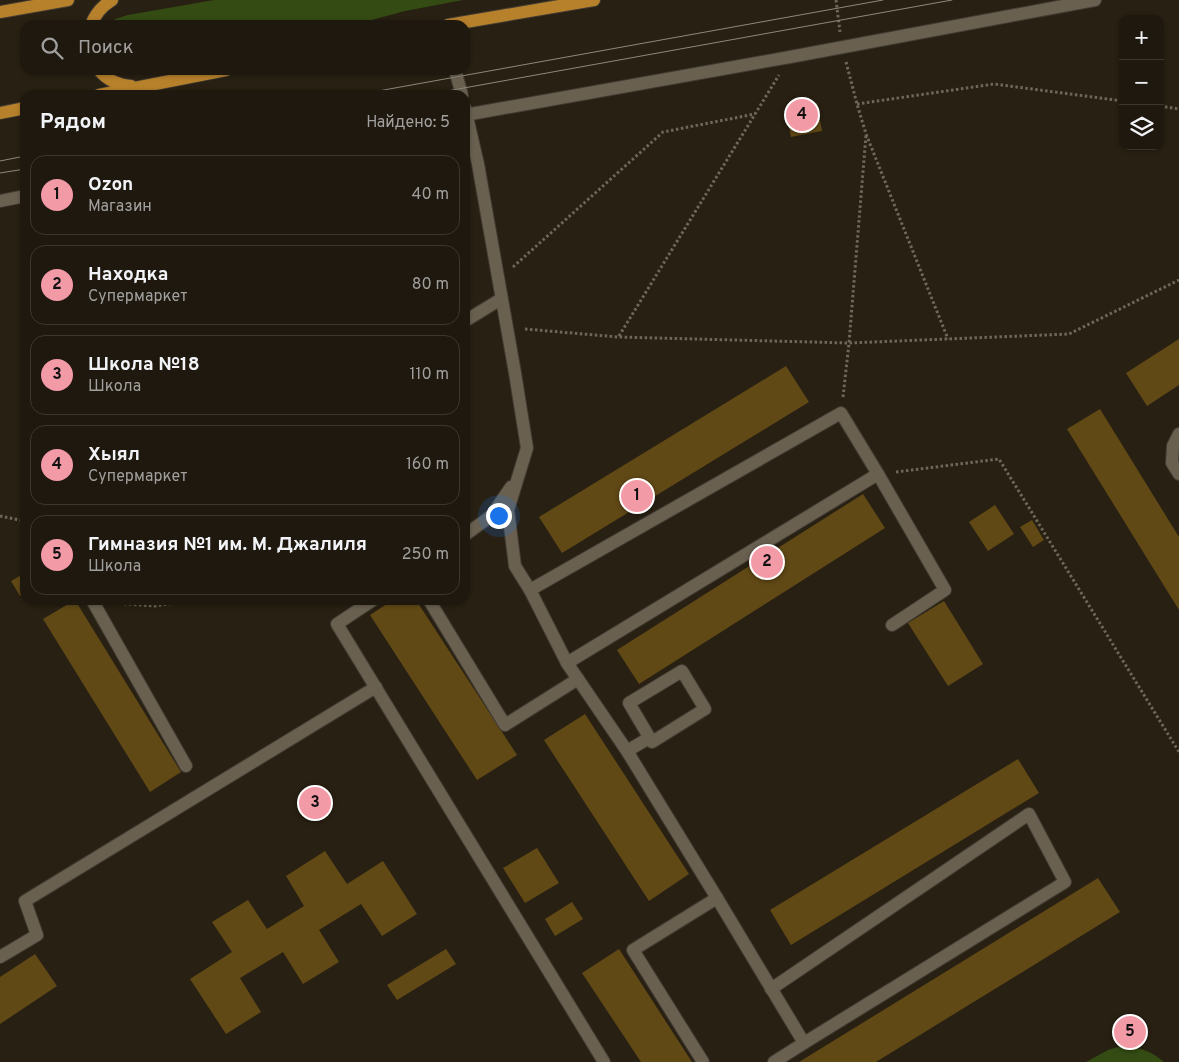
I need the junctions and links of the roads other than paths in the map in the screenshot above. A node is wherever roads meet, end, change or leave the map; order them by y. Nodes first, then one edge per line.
1 (68, 0) edge
2 (112, 0) edge
3 (594, 0) edge
4 (1095, 0) edge
5 (0, 12) edge
6 (93, 20) edge
7 (470, 21) edge
8 (105, 75) edge
9 (201, 75) edge
10 (457, 75) edge
11 (141, 87) junction
12 (125, 90) edge
13 (461, 90) edge
14 (20, 109) edge
15 (470, 112) edge
16 (0, 113) edge
17 (470, 130) edge
18 (20, 197) edge
19 (0, 200) edge
20 (501, 299) junction
21 (470, 318) edge
22 (1179, 434) edge
23 (878, 474) junction
24 (1179, 474) edge
25 (518, 476) junction
26 (470, 531) edge
27 (530, 590) junction
28 (95, 605) edge
29 (366, 605) edge
30 (432, 605) edge
31 (892, 625) dead end
32 (567, 663) junction
33 (578, 679) junction
34 (376, 687) junction
35 (650, 738) junction
36 (627, 751) junction
37 (186, 766) dead end
38 (717, 898) junction
39 (0, 958) edge
40 (771, 989) junction
41 (804, 1044) junction
42 (604, 1062) edge
43 (703, 1062) edge
44 (774, 1062) edge

1 - 5 main road
2 - 6 main road
3 - 7 main road
4 - 15 street
8 - 11 main road
9 - 11 main road
10 - 13 street
11 - 12 main road
14 - 16 main road
17 - 20 street
18 - 19 street
20 - 21 street
20 - 25 street
22 - 24 street
23 - 27 street
23 - 31 street
23 - 32 street
25 - 26 street
25 - 27 street
27 - 32 street
28 - 37 street
29 - 34 street
30 - 33 street
32 - 33 street
33 - 36 street
34 - 39 street
34 - 42 street
35 - 35 street
35 - 36 street
36 - 38 street
38 - 40 street
38 - 43 street
40 - 41 street
40 - 41 street
41 - 44 street

